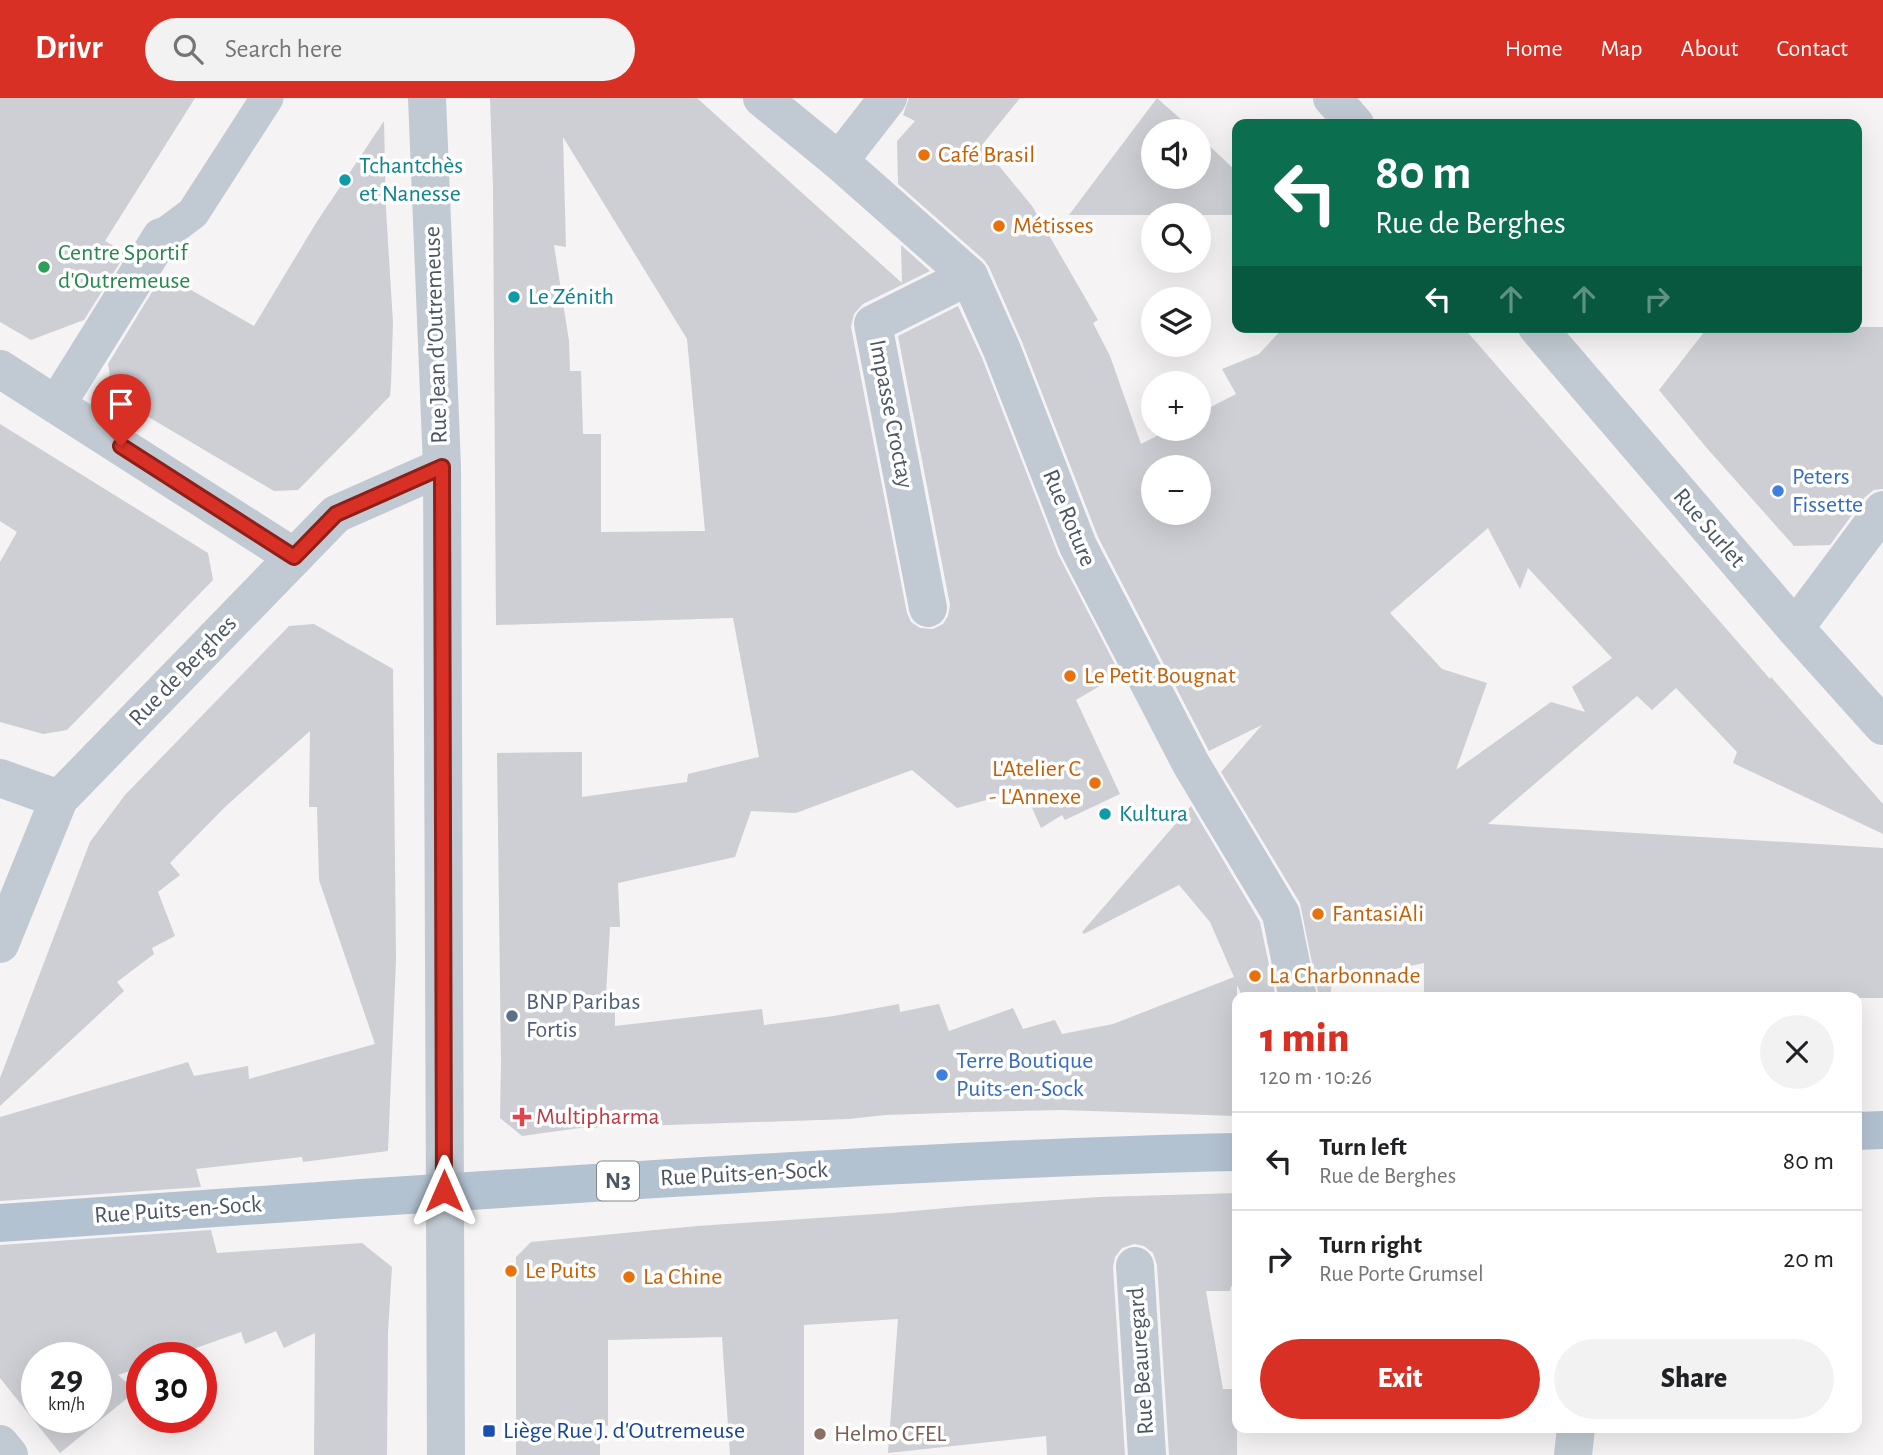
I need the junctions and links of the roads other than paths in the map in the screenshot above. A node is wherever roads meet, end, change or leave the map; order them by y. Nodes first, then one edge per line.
1 (267, 98) edge
2 (426, 98) edge
3 (762, 98) edge
4 (888, 98) edge
5 (1332, 98) edge
6 (1351, 119) edge
7 (839, 161) junction
8 (161, 237) joint
9 (969, 276) junction
10 (1542, 333) edge
11 (0, 369) edge
12 (57, 404) junction
13 (442, 467) junction
14 (1883, 510) edge
15 (294, 557) junction
16 (928, 608) dead end
17 (1795, 628) junction
18 (1883, 726) edge
19 (0, 778) edge
20 (59, 799) junction
21 (0, 944) edge
22 (1297, 992) edge
23 (1883, 1130) edge
24 (1862, 1131) edge
25 (1232, 1152) edge
26 (444, 1191) junction
27 (0, 1223) edge
28 (1135, 1266) dead end
29 (1575, 1433) edge
30 (0, 1444) edge
31 (9, 1455) edge
32 (446, 1455) edge
33 (1147, 1455) edge
34 (1573, 1455) edge

1 - 8 lane
2 - 13 street, Rue Jean d'Outremeuse
3 - 7 street, Rue Roture
4 - 7 street
5 - 6 street
7 - 9 street, Rue Roture
8 - 12 street
9 - 16 street, Impasse Croctay
9 - 22 street, Rue Roture
10 - 17 street, Rue Surlet
11 - 12 street
12 - 15 street
13 - 15 street, Rue de Berghes
13 - 26 street, Rue Jean d'Outremeuse
14 - 17 street
15 - 20 street, Rue de Berghes
17 - 18 street, Rue Surlet
19 - 20 street
20 - 21 street, Rue de Berghes
23 - 24 main road
25 - 26 main road, Rue Puits-en-Sock / N3
26 - 27 main road, Rue Puits-en-Sock / N3
26 - 32 street, Rue Jean d'Outremeuse
28 - 33 street, Rue Beauregard
29 - 34 street
30 - 31 street

